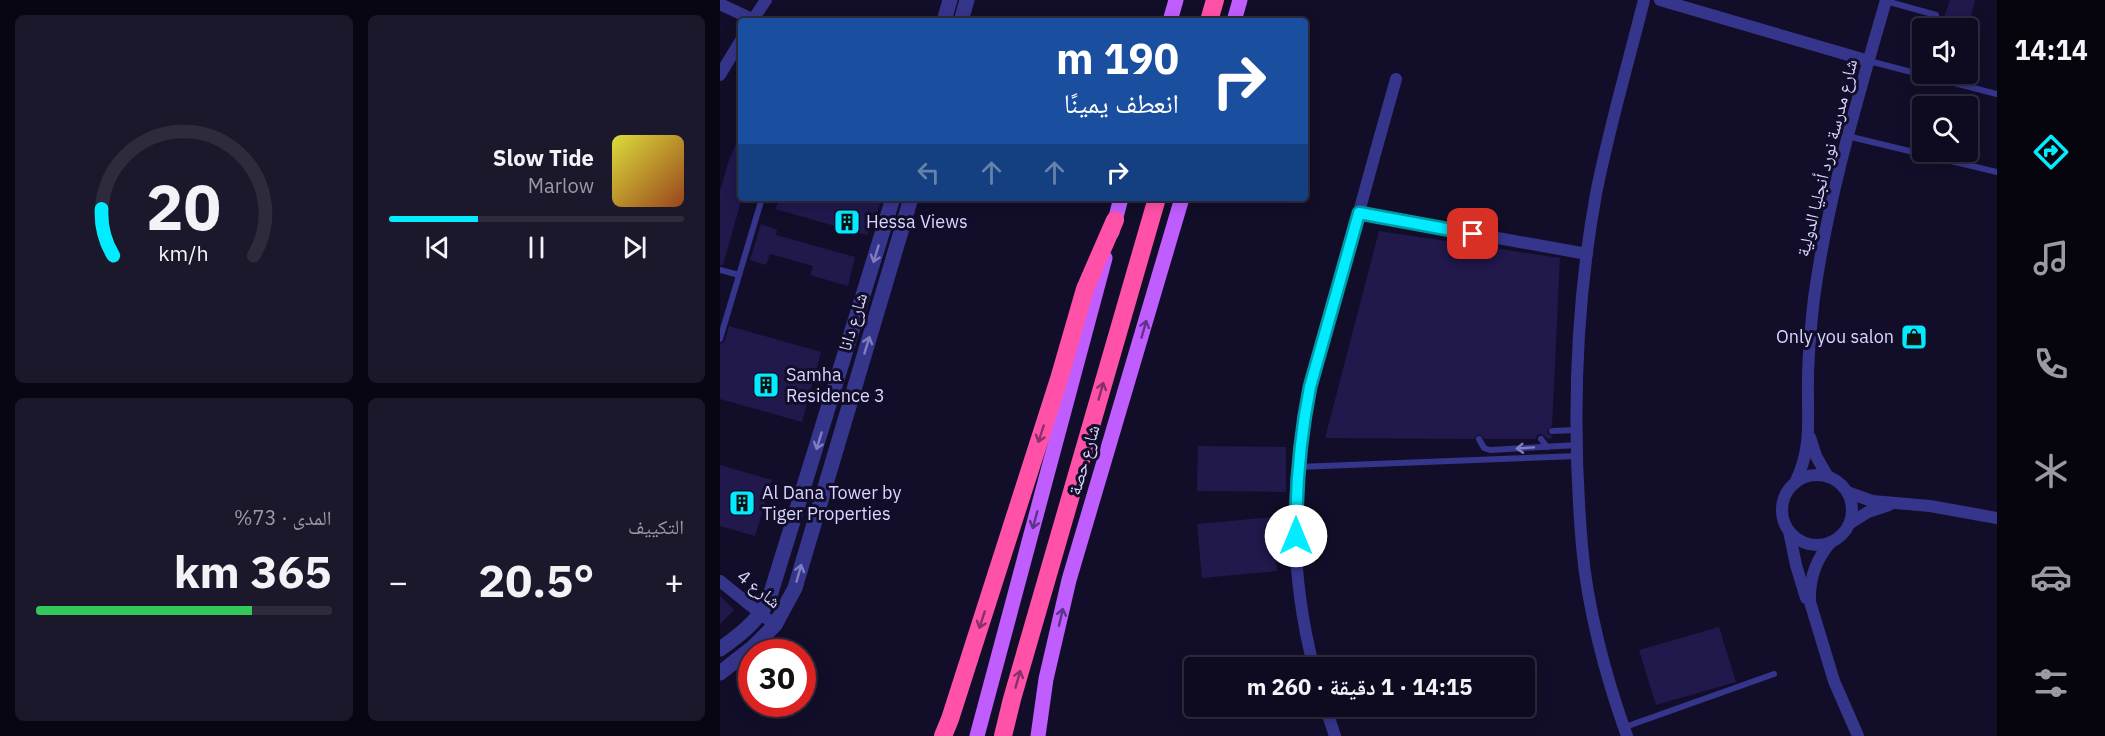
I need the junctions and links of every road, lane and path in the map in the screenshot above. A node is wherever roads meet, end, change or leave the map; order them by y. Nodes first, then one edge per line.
1 (766, 0) edge
2 (950, 0) edge
3 (967, 0) edge
4 (1176, 0) edge
5 (1215, 0) edge
6 (1240, 0) edge
7 (1644, 0) edge
8 (1660, 0) edge
9 (1886, 0) edge
10 (720, 4) edge
11 (1936, 15) dead end
12 (750, 18) edge
13 (755, 18) edge
14 (945, 18) edge
15 (962, 18) edge
16 (1171, 18) edge
17 (1210, 18) edge
18 (1235, 18) edge
19 (738, 45) edge
20 (1869, 61) junction
21 (720, 75) edge
22 (1396, 79) dead end
23 (1997, 94) edge
24 (1847, 136) junction
25 (1997, 172) edge
26 (761, 201) edge
27 (892, 201) edge
28 (910, 201) edge
29 (1120, 201) edge
30 (1156, 201) edge
31 (1181, 201) edge
32 (1359, 213) junction
33 (1115, 220) junction
34 (1587, 254) junction
35 (720, 270) edge
36 (739, 275) junction
37 (720, 339) edge
38 (1577, 430) junction
39 (1552, 431) dead end
40 (1809, 433) junction
41 (1479, 439) dead end
42 (1541, 440) dead end
43 (1547, 447) junction
44 (1578, 450) junction
45 (1298, 467) junction
46 (1828, 477) junction
47 (1795, 483) junction
48 (1847, 492) junction
49 (1899, 504) junction
50 (1997, 519) edge
51 (1850, 524) junction
52 (1789, 531) junction
53 (1831, 542) junction
54 (720, 581) edge
55 (1812, 613) junction
56 (762, 614) junction
57 (775, 625) junction
58 (720, 649) edge
59 (1312, 657) edge
60 (720, 673) edge
61 (1774, 674) dead end
62 (1329, 717) edge
63 (1625, 732) edge
64 (943, 736) edge
65 (977, 736) edge
66 (1003, 736) edge
67 (1038, 736) edge
68 (1335, 736) edge
69 (1858, 736) edge

1 - 13 street
2 - 14 street
3 - 15 street
4 - 16 main road
5 - 17 highway
6 - 18 main road
7 - 34 street
8 - 20 street
9 - 11 lane
9 - 20 street, شارع مدرسة نورد أنجليا الدولية
10 - 12 street
19 - 21 street
20 - 23 lane
20 - 24 street, شارع مدرسة نورد أنجليا الدولية
22 - 32 street
24 - 25 lane
24 - 40 street, شارع مدرسة نورد أنجليا الدولية
26 - 36 lane
27 -> 56 street, شارع دانا
57 -> 28 street, شارع دانا
29 - 33 main road, شارع حصة
66 -> 30 highway
67 -> 31 main road, شارع حصة
32 - 34 street
32 - 45 street
33 -> 64 highway
33 -> 65 main road, شارع حصة
34 - 38 street
35 - 36 lane
36 - 37 lane
38 - 39 lane
38 - 44 street
40 - 46 street, شارع مدرسة نورد أنجليا الدولية
40 - 47 street, شارع مدرسة نورد أنجليا الدولية
43 -> 41 lane
42 - 43 lane
43 - 44 lane
44 - 45 lane
44 - 63 street
45 - 59 street
46 - 47 street
46 - 48 street
47 - 52 street
48 - 49 street
48 - 51 street
49 - 50 street
49 - 51 street
51 - 53 street
52 - 53 street
52 - 55 street
53 - 55 street
54 - 56 street, شارع 4
55 - 69 street
56 - 57 street, شارع 4
56 - 58 street, شارع دانا
57 - 60 street, شارع دانا
61 - 63 lane
62 - 68 street

